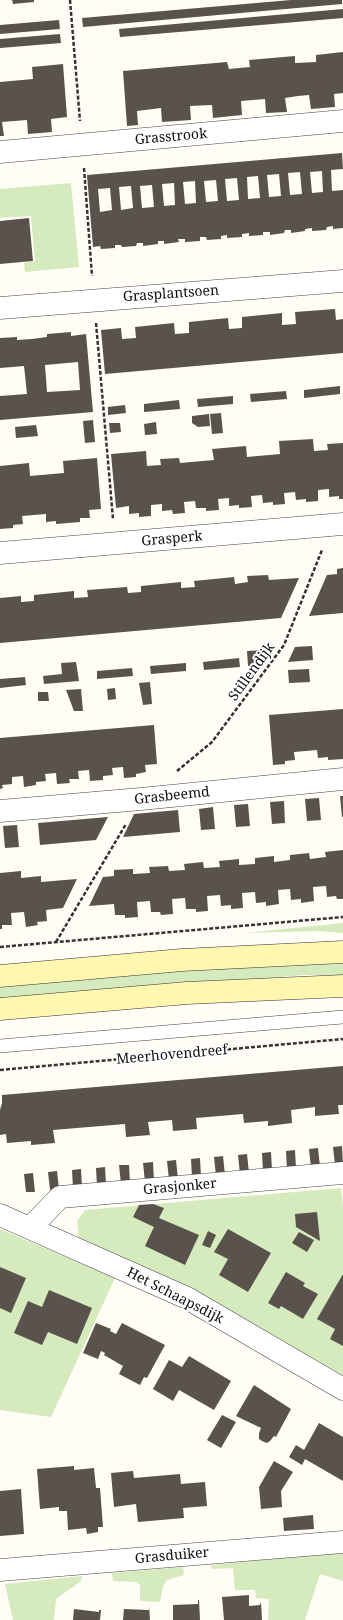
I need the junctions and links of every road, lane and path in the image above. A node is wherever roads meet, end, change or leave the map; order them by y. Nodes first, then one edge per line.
1 (70, 0) edge
2 (343, 121) edge
3 (82, 145) junction
4 (0, 152) edge
5 (343, 281) edge
6 (94, 300) junction
7 (0, 308) edge
8 (338, 525) edge
9 (115, 544) junction
10 (0, 553) edge
11 (172, 775) dead end
12 (343, 779) edge
13 (140, 799) junction
14 (0, 811) edge
15 (343, 917) edge
16 (56, 942) junction
17 (0, 947) edge
18 (343, 952) edge
19 (0, 976) edge
20 (343, 986) edge
21 (0, 1009) edge
22 (343, 1017) edge
23 (343, 1039) edge
24 (0, 1046) edge
25 (0, 1070) edge
26 (343, 1173) edge
27 (0, 1215) edge
28 (30, 1228) junction
29 (343, 1389) edge
30 (343, 1542) edge
31 (0, 1570) edge

1 - 3 path
2 - 3 street, Grasstrook
3 - 4 street, Grasstrook
3 - 6 path
5 - 6 street, Grasplantsoen
6 - 7 street, Grasplantsoen
6 - 9 path
8 - 9 street, Grasperk
8 - 11 path, Stillendijk
9 - 10 street, Grasperk
12 - 13 street, Grasbeemd
13 - 14 street, Grasbeemd
13 - 16 path
15 - 16 path
16 - 17 path
18 - 19 main road
20 - 21 main road
22 - 24 lane, Meerhovendreef
23 - 25 path, Meerhovendreef
26 - 28 street, Grasjonker
27 - 28 street, Het Schaapsdijk
28 - 29 street, Het Schaapsdijk
30 - 31 street, Grasduiker

